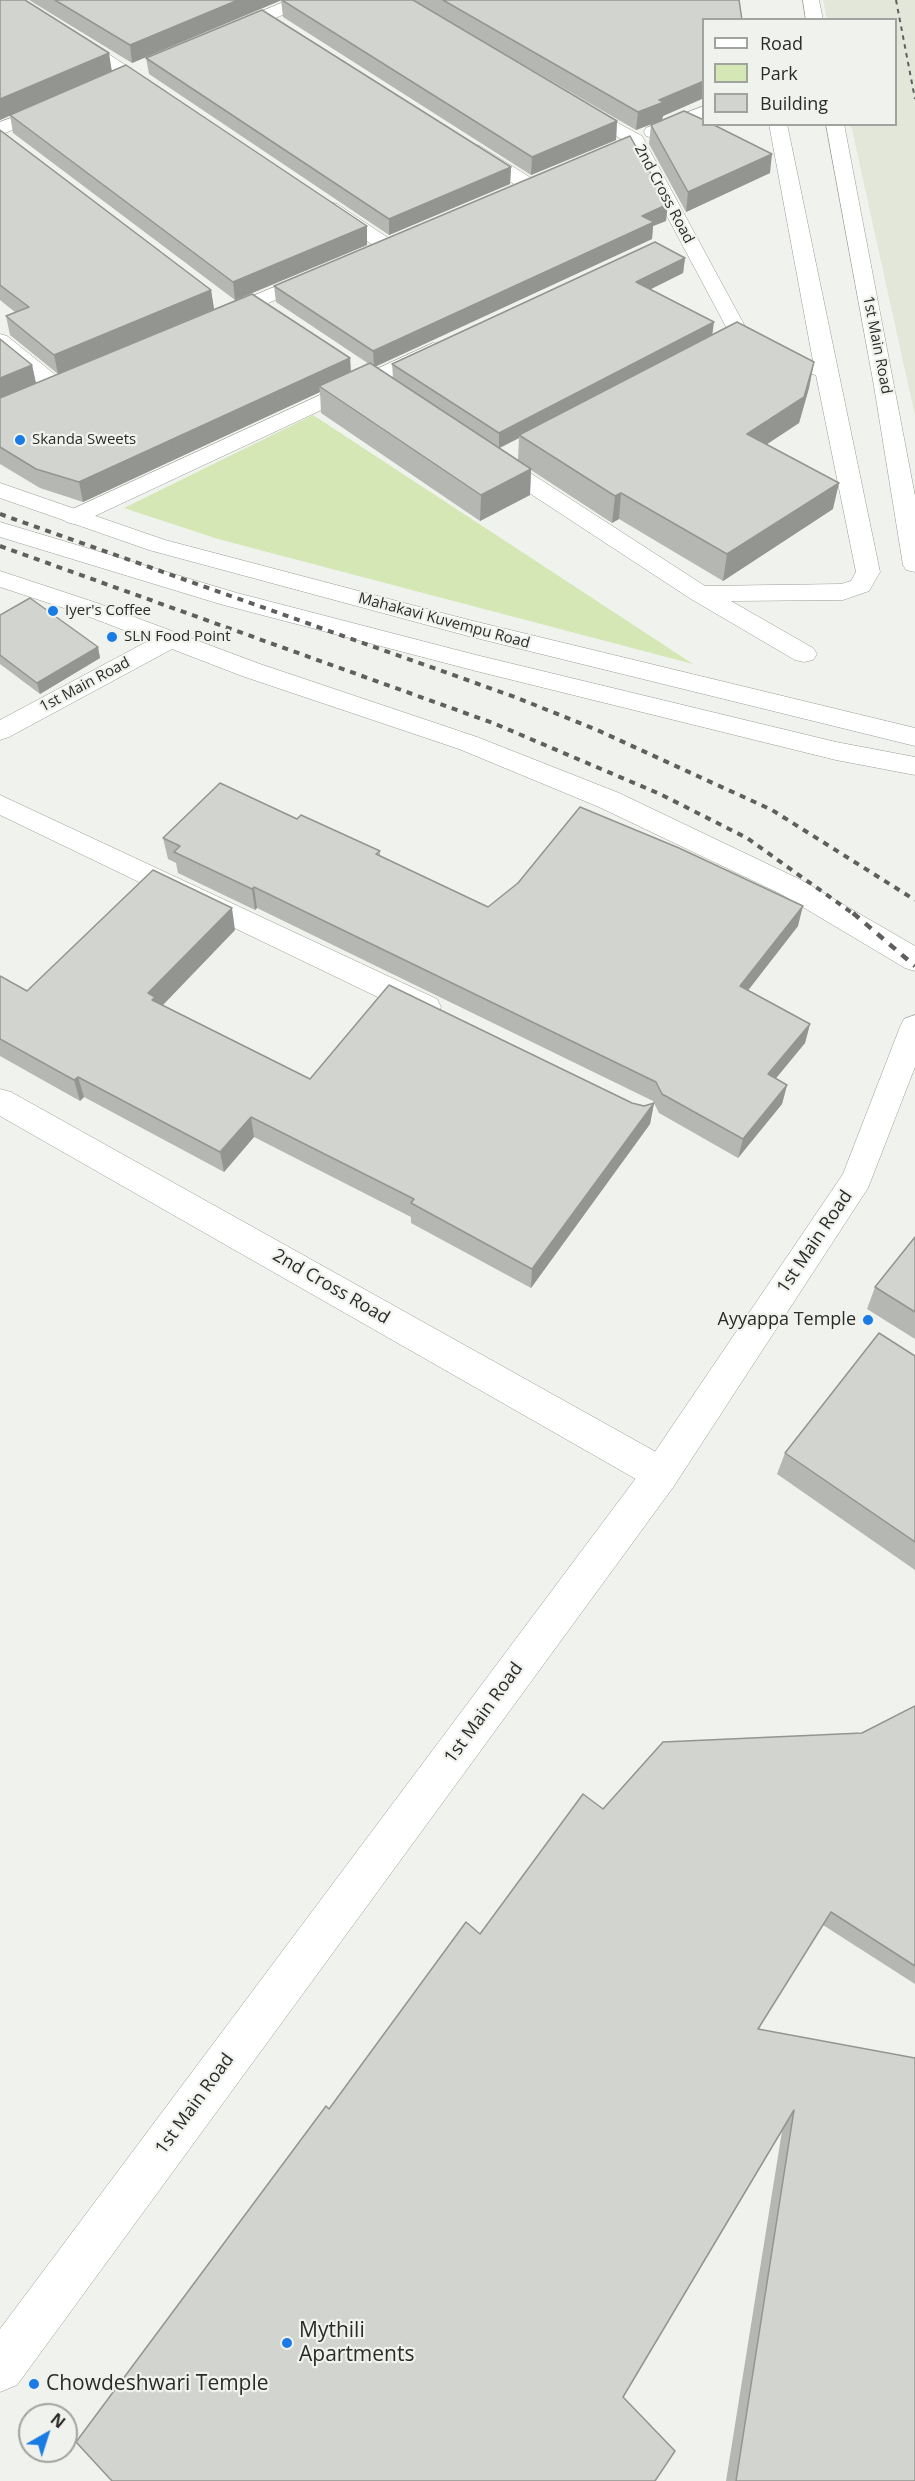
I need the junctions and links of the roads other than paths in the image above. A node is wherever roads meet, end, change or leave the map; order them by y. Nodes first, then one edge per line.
1 (13, 0) edge
2 (302, 0) edge
3 (811, 0) edge
4 (265, 16) junction
5 (815, 18) edge
6 (284, 29) edge
7 (214, 39) edge
8 (152, 65) edge
9 (132, 74) junction
10 (110, 83) edge
11 (565, 99) edge
12 (171, 100) edge
13 (66, 102) edge
14 (702, 112) edge
15 (778, 126) edge
16 (836, 126) edge
17 (3, 135) edge
18 (456, 139) edge
19 (635, 140) junction
20 (614, 149) edge
21 (550, 176) edge
22 (529, 185) junction
23 (507, 194) edge
24 (318, 199) edge
25 (685, 233) junction
26 (408, 236) edge
27 (663, 243) edge
28 (386, 246) junction
29 (364, 255) edge
30 (331, 269) edge
31 (214, 297) dead end
32 (255, 301) junction
33 (233, 311) junction
34 (274, 314) edge
35 (202, 324) edge
36 (739, 334) junction
37 (0, 340) edge
38 (446, 343) edge
39 (718, 345) edge
40 (351, 365) dead end
41 (826, 371) junction
42 (76, 378) edge
43 (370, 378) junction
44 (390, 391) edge
45 (478, 448) edge
46 (518, 450) edge
47 (497, 461) junction
48 (0, 490) edge
49 (75, 516) junction
50 (0, 529) edge
51 (915, 565) edge
52 (0, 579) edge
53 (700, 594) junction
54 (170, 640) junction
55 (804, 654) dead end
56 (0, 731) edge
57 (904, 735) edge
58 (915, 766) edge
59 (0, 804) edge
60 (915, 960) edge
61 (448, 1018) edge
62 (915, 1027) edge
63 (0, 1101) edge
64 (662, 1474) junction
65 (0, 2367) edge

1 - 9 street
2 - 4 street
3 - 5 street
4 - 6 street
4 - 7 street
8 - 9 street
9 - 10 street
9 - 12 street
11 - 19 street, 2nd Cross Road
13 - 17 street
14 - 19 street
15 - 41 street
16 - 51 street, 1st Main Road
18 - 22 street
19 - 20 street
19 - 25 street, 2nd Cross Road
21 - 22 street
22 - 23 street
24 - 28 street
25 - 27 street
25 - 36 street, 2nd Cross Road
26 - 28 street
28 - 29 street
30 - 32 street
31 - 33 street
32 - 33 street
32 - 34 street
33 - 35 street
36 - 39 street
36 - 41 street
37 - 42 street
38 - 43 street
40 - 43 street
41 - 53 street
43 - 44 street
43 - 49 street
45 - 47 street
46 - 47 street
47 - 53 street
48 - 49 street, Mahakavi Kuvempu Road
49 - 57 street, Mahakavi Kuvempu Road
50 - 58 street, Mahakavi Kuvempu Road
52 - 54 street
53 - 55 street
54 - 56 street, 1st Main Road
54 - 60 street
59 - 61 street
62 - 64 street, 1st Main Road
63 - 64 street, 2nd Cross Road
64 - 65 street, 1st Main Road

